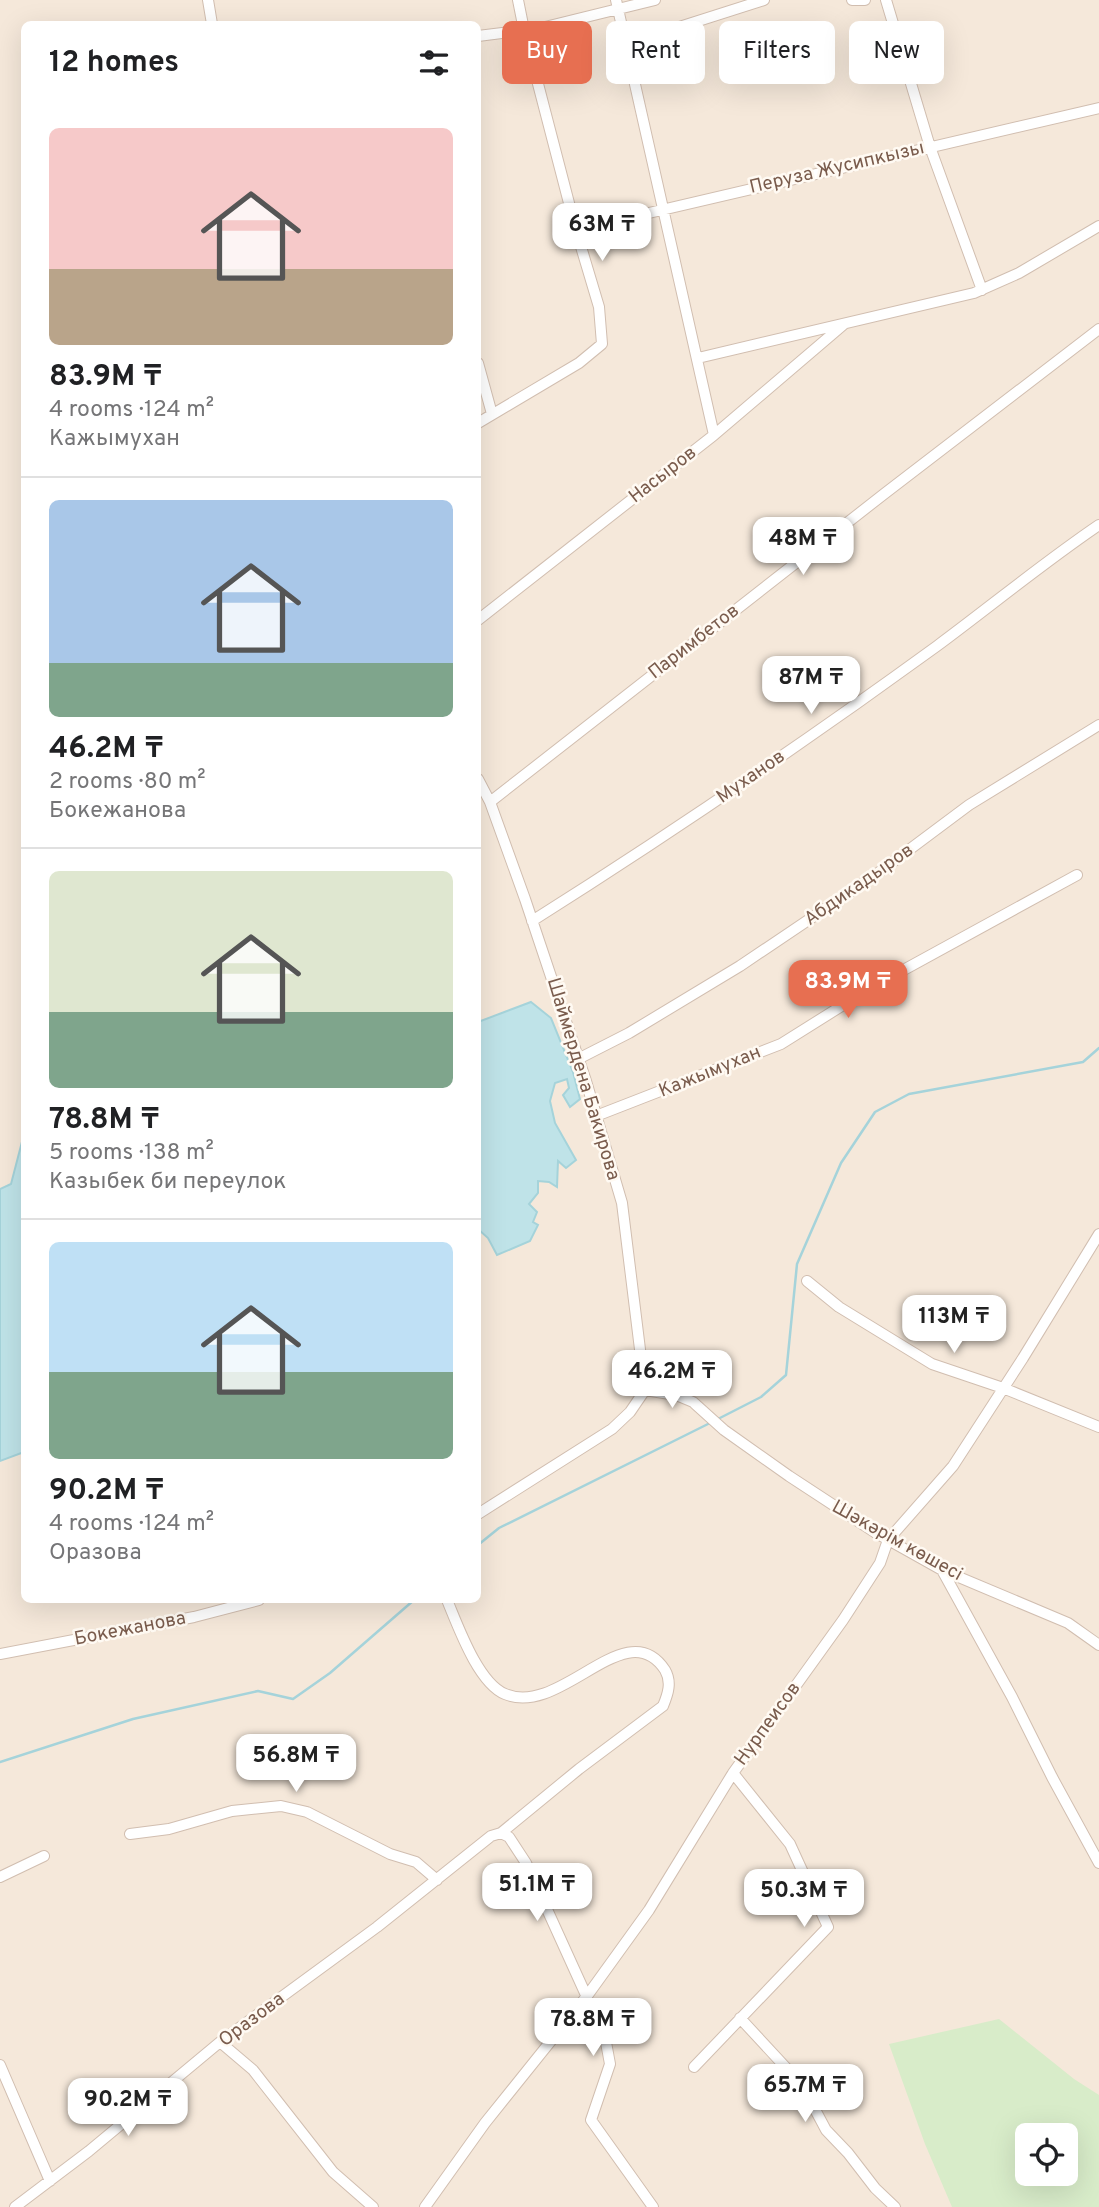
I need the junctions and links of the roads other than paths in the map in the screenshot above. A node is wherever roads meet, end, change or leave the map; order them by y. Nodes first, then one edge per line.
1 (208, 0) edge
2 (518, 0) edge
3 (655, 0) edge
4 (764, 0) edge
5 (852, 0) edge
6 (865, 0) edge
7 (886, 0) edge
8 (617, 5) edge
9 (212, 21) edge
10 (522, 21) edge
11 (557, 21) edge
12 (698, 21) edge
13 (502, 33) edge
14 (481, 36) edge
15 (538, 84) edge
16 (635, 84) edge
17 (1099, 108) edge
18 (930, 147) junction
19 (664, 208) junction
20 (1099, 226) edge
21 (576, 230) junction
22 (982, 290) junction
23 (843, 325) junction
24 (1099, 329) edge
25 (698, 358) junction
26 (481, 374) edge
27 (492, 414) junction
28 (481, 421) edge
29 (714, 435) junction
30 (1099, 526) edge
31 (481, 619) edge
32 (1099, 725) edge
33 (481, 785) edge
34 (490, 803) junction
35 (1077, 875) dead end
36 (532, 921) junction
37 (578, 1059) junction
38 (596, 1116) junction
39 (1099, 1234) edge
40 (807, 1281) dead end
41 (1003, 1388) junction
42 (645, 1390) junction
43 (1099, 1427) edge
44 (481, 1512) edge
45 (888, 1541) junction
46 (942, 1570) junction
47 (248, 1603) edge
48 (448, 1603) edge
49 (1099, 1645) edge
50 (0, 1654) edge
51 (733, 1773) junction
52 (130, 1833) dead end
53 (496, 1834) junction
54 (44, 1856) dead end
55 (1099, 1863) edge
56 (0, 1877) edge
57 (437, 1880) junction
58 (587, 1996) junction
59 (740, 2018) junction
60 (220, 2042) junction
61 (0, 2065) edge
62 (694, 2067) dead end
63 (50, 2181) junction
64 (15, 2207) edge
65 (373, 2207) edge
66 (425, 2207) edge
67 (653, 2207) edge
68 (895, 2207) edge

1 - 9 street
2 - 10 street
3 - 8 street
4 - 12 street
5 - 6 street
7 - 18 street
8 - 11 street
13 - 14 street
15 - 21 street
16 - 19 street
17 - 18 street, Перуза Жусипкызы
18 - 19 street, Перуза Жусипкызы
18 - 22 street
19 - 21 street, Перуза Жусипкызы
19 - 25 street
20 - 22 street
21 - 27 street
22 - 23 street
23 - 25 street
23 - 29 street, Насыров
24 - 34 street, Паримбетов
25 - 29 street
26 - 27 street
27 - 28 street
29 - 31 street, Насыров
30 - 36 street, Муханов
32 - 37 street, Абдикадыров
33 - 34 street, Шаймердена Бакирова
34 - 36 street, Шаймердена Бакирова
35 - 38 street, Кажымухан
36 - 37 street, Шаймердена Бакирова
37 - 38 street, Шаймердена Бакирова
38 - 42 street, Шаймердена Бакирова
39 - 41 street, Нурпеисов
40 - 41 street
41 - 43 street
41 - 45 street, Нурпеисов
42 - 44 street
42 - 45 street, Шәкәрім көшесі
45 - 46 street, Шәкәрім көшесі
45 - 51 street, Нурпеисов
46 - 49 street, Шәкәрім көшесі
46 - 55 street
47 - 50 street, Бокежанова
48 - 53 street, Оразова
51 - 58 street, Нурпеисов
51 - 59 street
52 - 57 street
53 - 57 street, Оразова
53 - 58 street
54 - 56 street
57 - 60 street, Оразова
58 - 66 street, Нурпеисов
58 - 67 street
59 - 62 street
59 - 68 street
60 - 63 street, Оразова
60 - 65 street
61 - 63 street
63 - 64 street, Оразова

